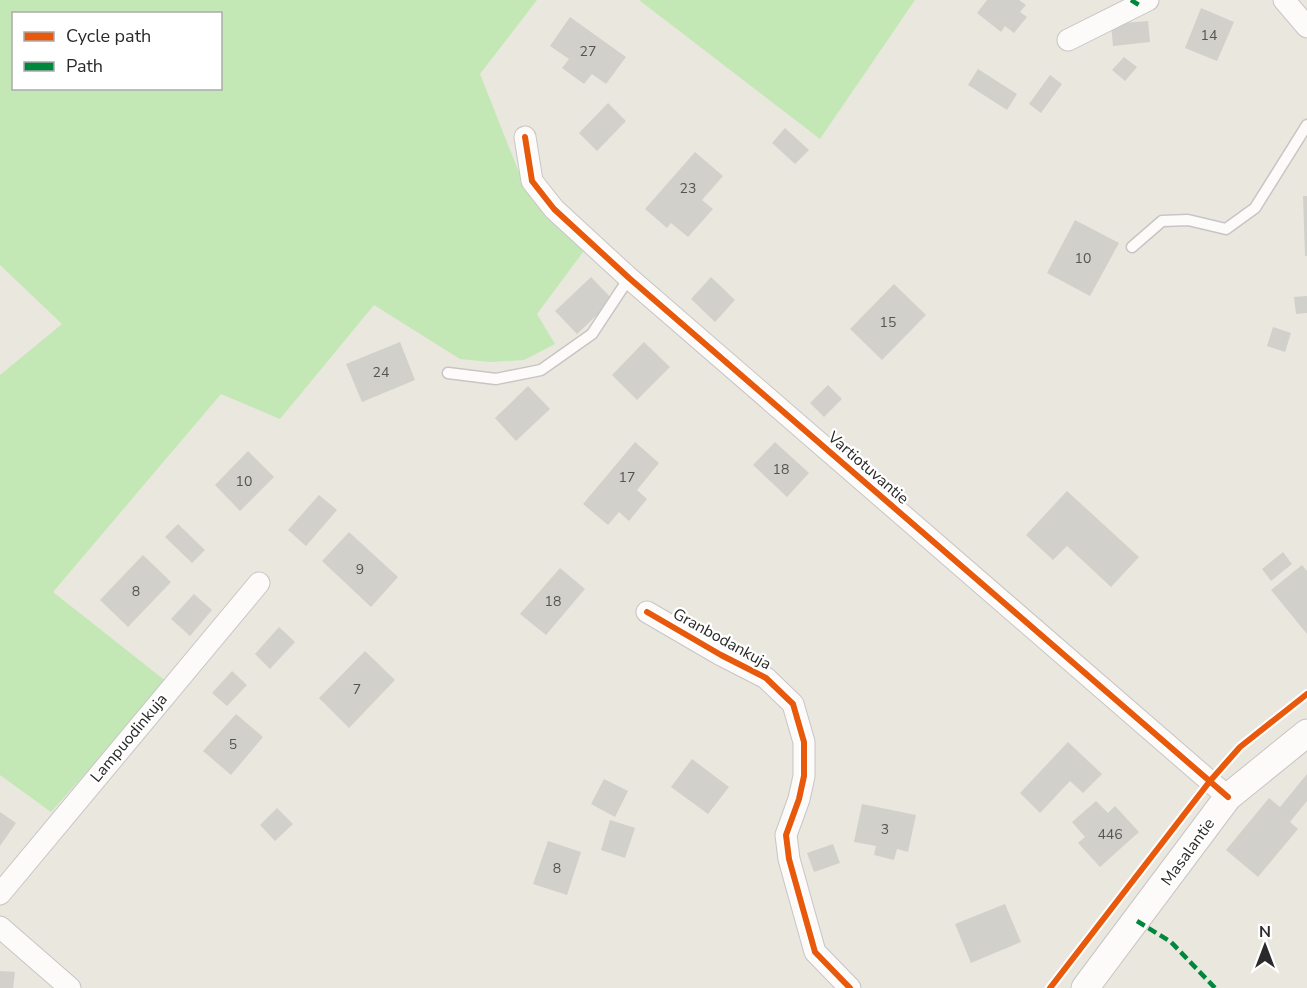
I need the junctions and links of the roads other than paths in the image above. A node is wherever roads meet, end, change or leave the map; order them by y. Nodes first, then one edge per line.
1 (1148, 0) edge
2 (1284, 0) edge
3 (1307, 27) edge
4 (1068, 40) dead end
5 (1307, 125) edge
6 (525, 136) dead end
7 (1132, 248) dead end
8 (629, 278) junction
9 (448, 374) dead end
10 (259, 584) dead end
11 (648, 612) dead end
12 (1307, 733) edge
13 (1228, 797) junction
14 (0, 894) edge
15 (0, 927) edge
16 (70, 988) edge
17 (850, 988) edge
18 (1085, 988) edge

1 - 4 street
2 - 3 street
5 - 7 lane
6 - 8 street, Vartiotuvantie
8 - 9 lane
8 - 13 street, Vartiotuvantie
10 - 14 street, Lampuodinkuja
11 - 17 street, Granbodankuja
12 - 13 street, Masalantie
13 - 18 street, Masalantie
15 - 16 street

